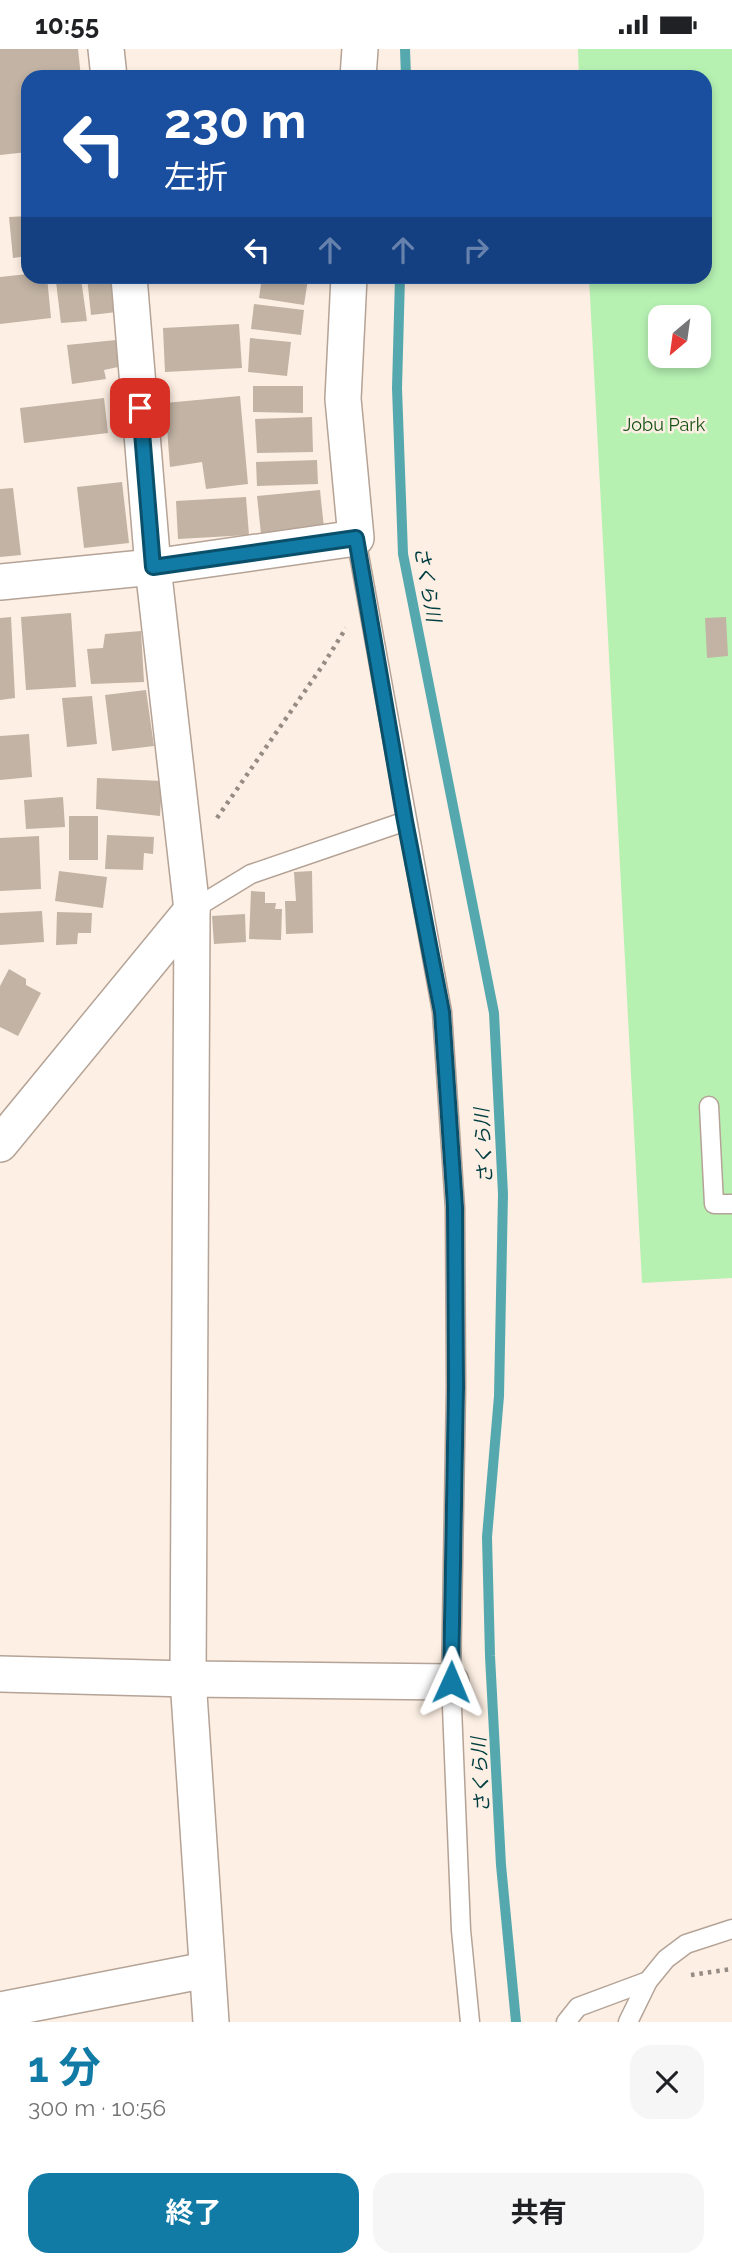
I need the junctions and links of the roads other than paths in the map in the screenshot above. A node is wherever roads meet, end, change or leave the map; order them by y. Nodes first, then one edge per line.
1 (106, 49) edge
2 (360, 49) edge
3 (108, 70) edge
4 (358, 70) edge
5 (130, 284) edge
6 (349, 284) edge
7 (356, 538) junction
8 (153, 567) junction
9 (0, 582) edge
10 (405, 821) junction
11 (192, 910) junction
12 (709, 1106) dead end
13 (0, 1144) edge
14 (732, 1203) edge
15 (0, 1674) edge
16 (188, 1679) junction
17 (451, 1682) junction
18 (732, 1929) edge
19 (206, 1970) junction
20 (648, 1980) junction
21 (0, 2010) edge
22 (211, 2022) edge
23 (470, 2022) edge
24 (566, 2022) edge
25 (628, 2022) edge

1 - 3 street
2 - 4 street
5 - 8 street
6 - 7 street
7 - 8 street
7 - 10 lane
8 - 9 street
8 - 11 street
10 - 11 lane
10 - 17 lane
11 - 13 street
11 - 16 street
12 - 14 lane
15 - 16 street
16 - 17 street
16 - 19 street
17 - 23 lane
18 - 20 lane
19 - 21 street
19 - 22 street
20 - 24 lane
20 - 25 lane

